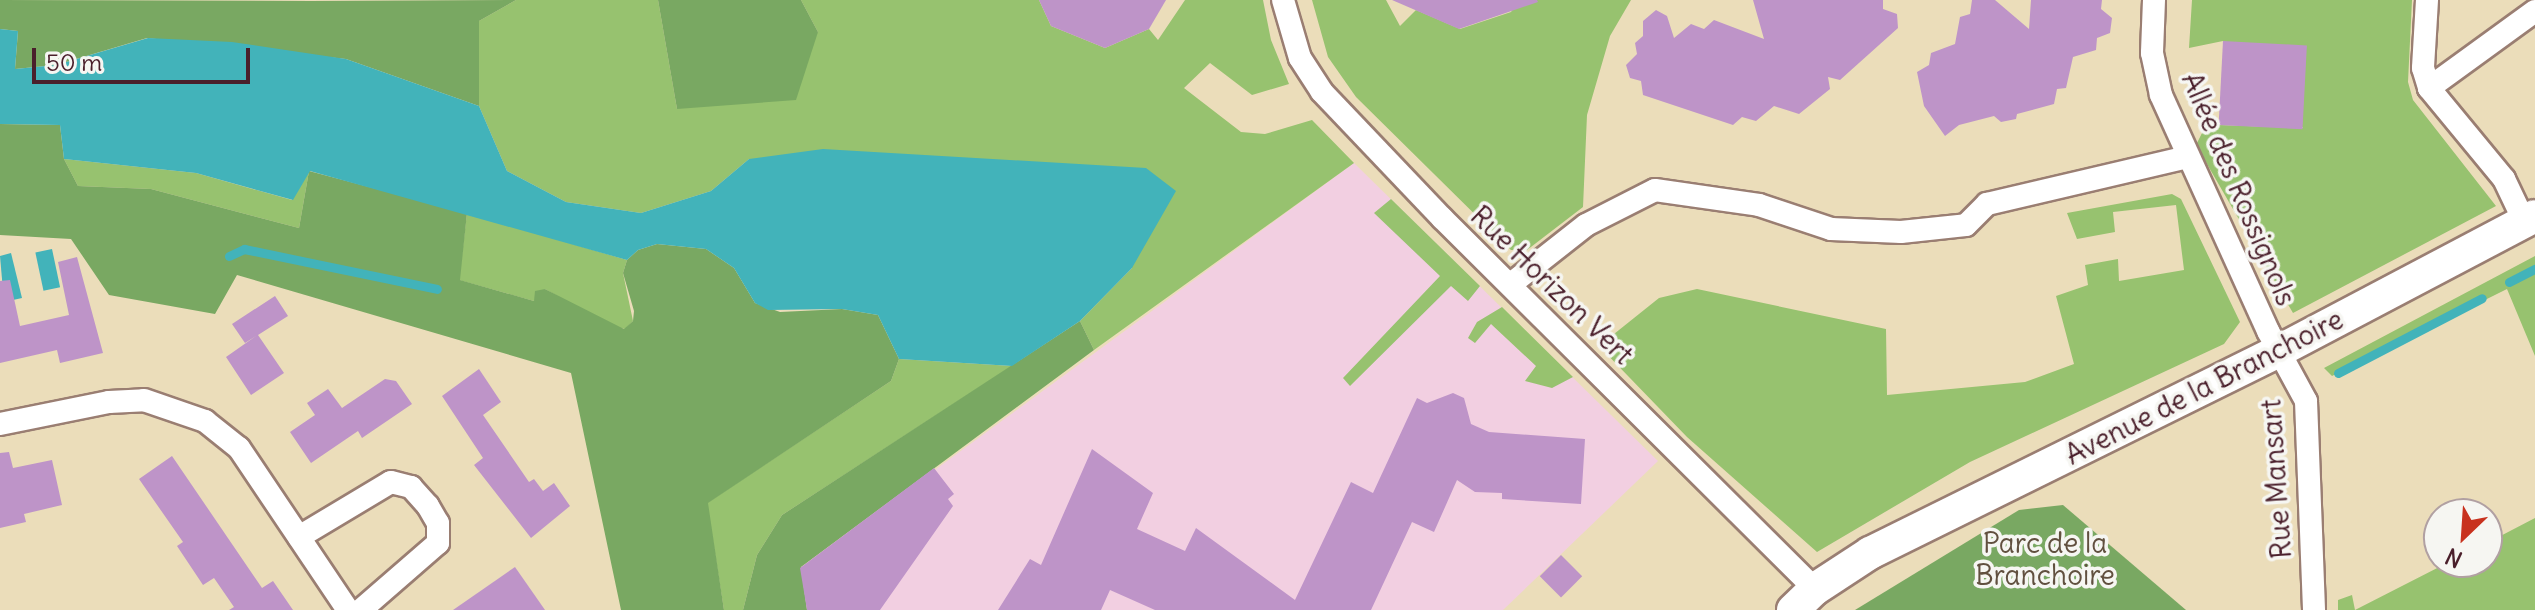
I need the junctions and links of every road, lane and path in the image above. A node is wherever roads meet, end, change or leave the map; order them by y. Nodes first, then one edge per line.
1 (1283, 0) edge
2 (2154, 0) edge
3 (2427, 0) edge
4 (2535, 11) edge
5 (2429, 88) junction
6 (2188, 157) junction
7 (2529, 219) edge
8 (1511, 284) junction
9 (2279, 351) junction
10 (0, 424) edge
11 (299, 537) junction
12 (1804, 599) edge
13 (348, 610) edge
14 (361, 610) edge
15 (2314, 610) edge

1 - 8 street, Rue Horizon Vert
2 - 6 street, Allée des Rossignols
3 - 5 street
4 - 5 street
5 - 7 street
6 - 8 street
6 - 9 street, Allée des Rossignols
7 - 9 main road, Avenue de la Branchoire
8 - 12 street, Rue Horizon Vert
9 - 12 main road, Avenue de la Branchoire
9 - 15 street, Rue Mansart
10 - 11 street
11 - 13 street
11 - 14 street

